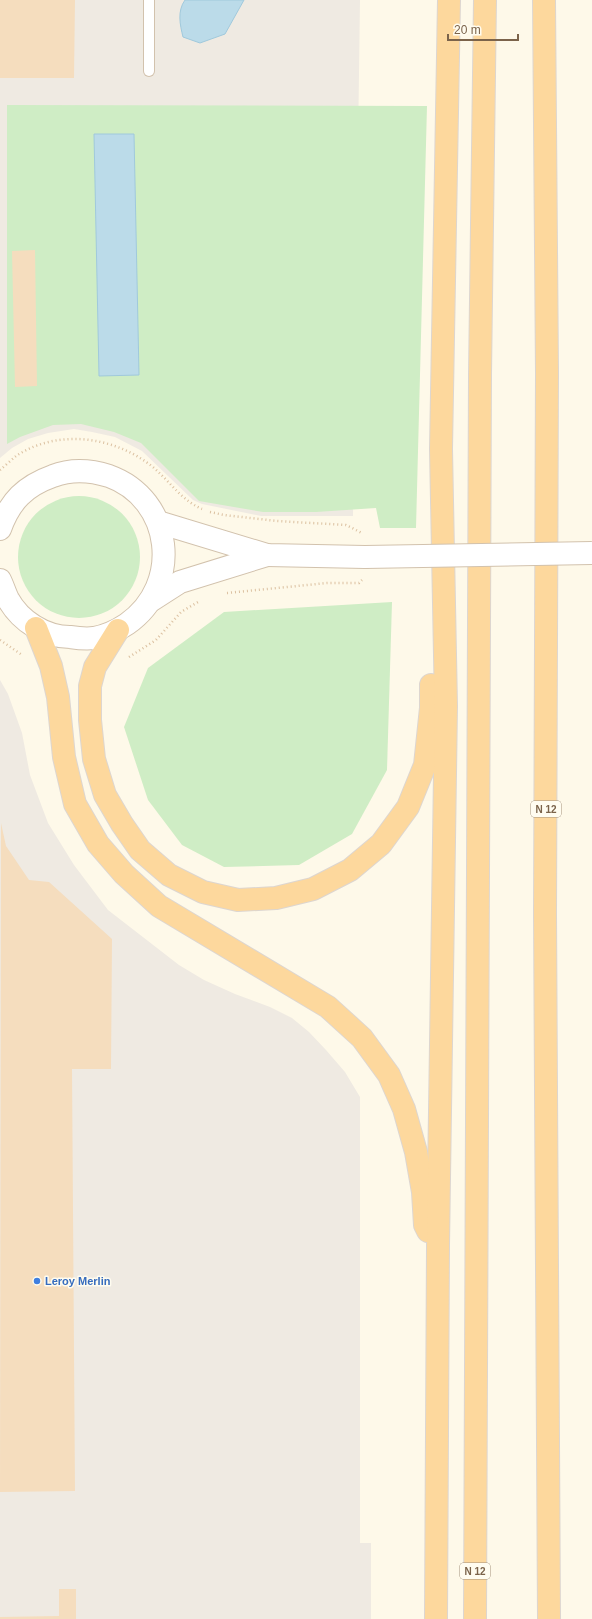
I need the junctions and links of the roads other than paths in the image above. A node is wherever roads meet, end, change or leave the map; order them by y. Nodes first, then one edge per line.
1 (148, 0) edge
2 (449, 0) edge
3 (485, 0) edge
4 (544, 0) edge
5 (149, 72) dead end
6 (441, 449) junction
7 (2, 520) edge
8 (158, 522) junction
9 (592, 553) edge
10 (267, 555) junction
11 (0, 580) edge
12 (4, 597) edge
13 (152, 600) junction
14 (36, 628) junction
15 (118, 630) junction
16 (438, 1246) junction
17 (436, 1619) edge
18 (475, 1619) edge
19 (549, 1619) edge

1 - 5 lane
2 - 6 highway
3 - 18 highway, N 12
4 - 19 highway, N 12
6 - 15 highway
6 - 16 highway
7 - 8 street
8 - 10 street
8 - 13 street
9 - 10 street, bridge
10 - 13 street
11 - 12 street
12 - 14 street
13 - 15 street
14 - 15 street
14 - 16 highway
16 - 17 highway

